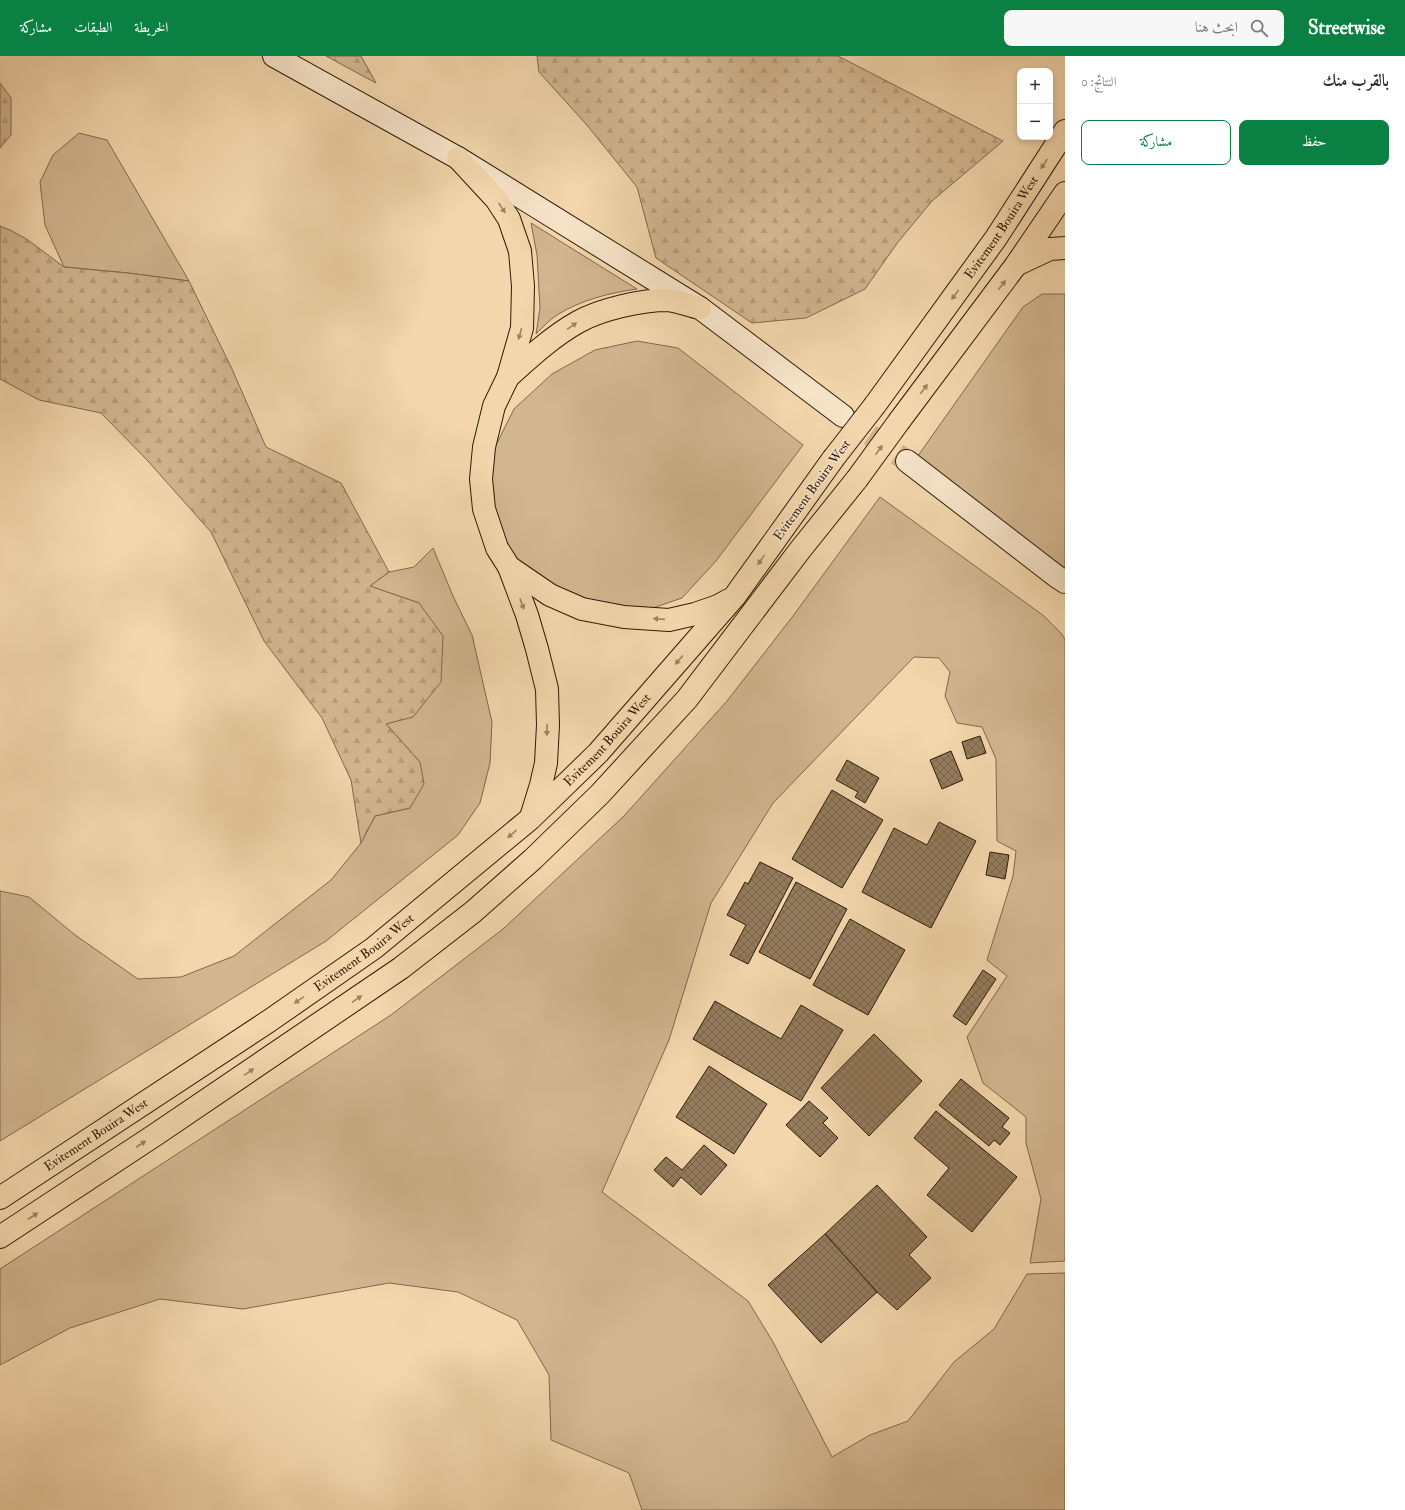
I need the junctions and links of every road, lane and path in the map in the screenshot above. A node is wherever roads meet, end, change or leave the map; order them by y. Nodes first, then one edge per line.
1 (274, 56) edge
2 (1065, 131) edge
3 (458, 158) junction
4 (1065, 193) edge
5 (1065, 248) edge
6 (1016, 265) junction
7 (700, 308) junction
8 (508, 376) junction
9 (843, 416) tunnel mouth
10 (907, 461) tunnel mouth
11 (509, 567) junction
12 (1062, 582) edge
13 (735, 596) junction
14 (530, 819) junction
15 (0, 1198) edge
16 (0, 1237) edge

1 - 3 main road
2 -> 13 highway, Evitement Bouira West, bridge
3 - 7 main road
3 -> 8 highway
4 - 6 highway, Evitement Bouira West
5 - 6 highway
16 -> 6 highway, Evitement Bouira West, bridge
8 -> 7 highway
7 - 9 main road
8 - 11 highway
10 - 12 main road
13 -> 11 highway
11 -> 14 highway
13 -> 14 highway, Evitement Bouira West
14 -> 15 highway, Evitement Bouira West

